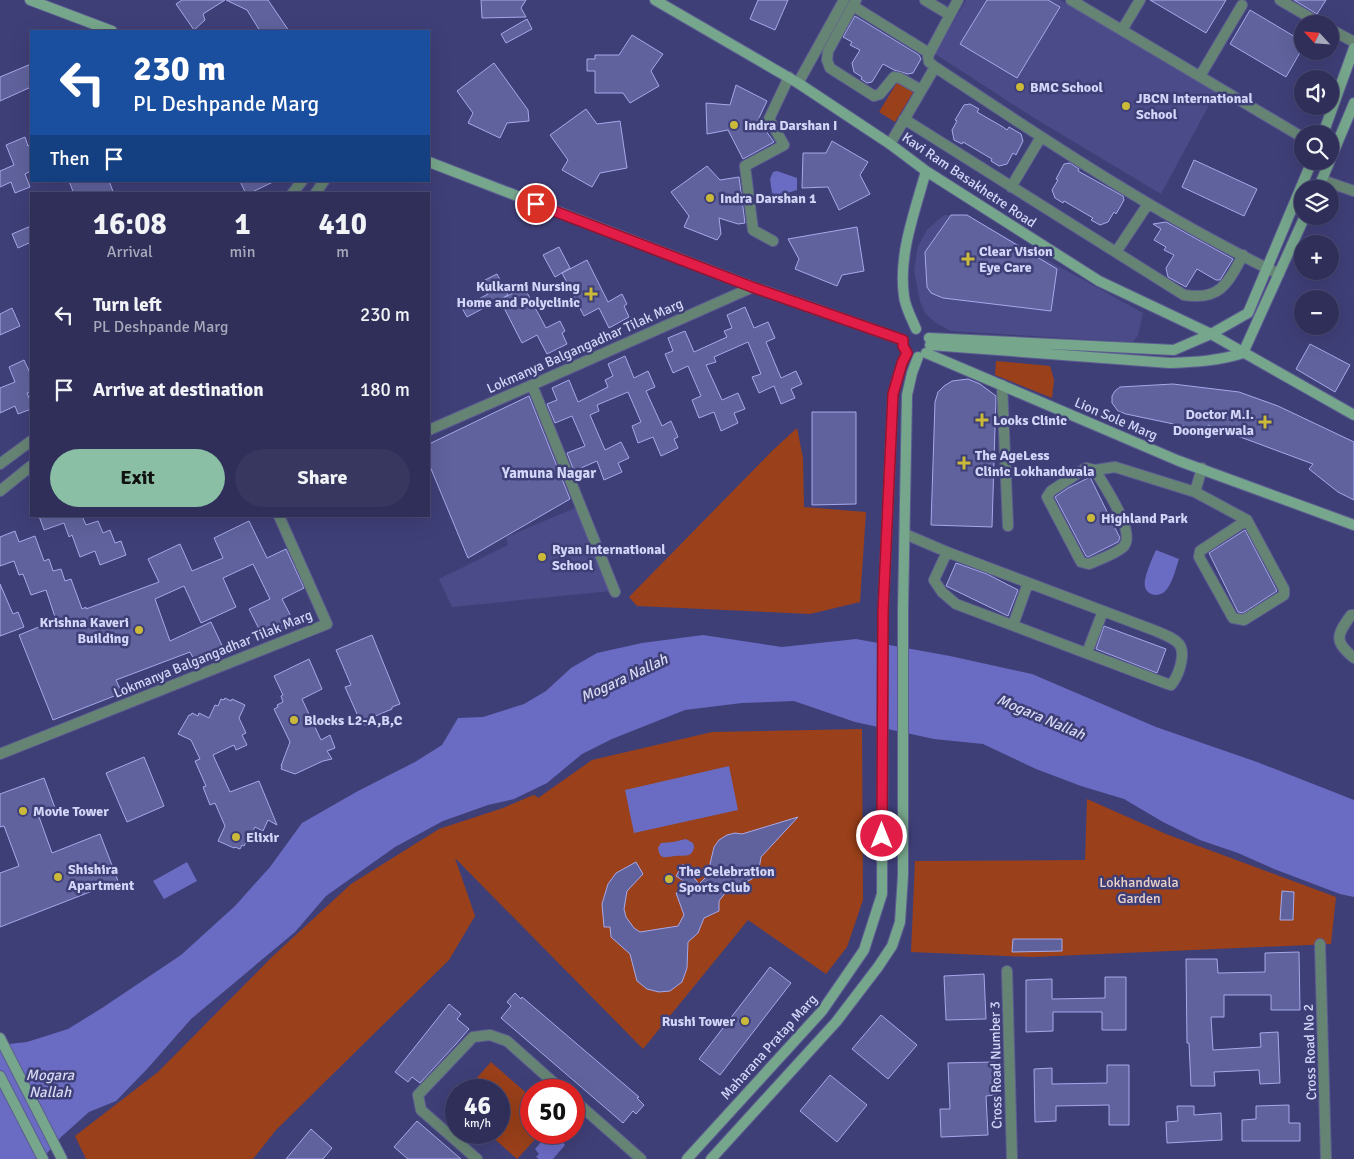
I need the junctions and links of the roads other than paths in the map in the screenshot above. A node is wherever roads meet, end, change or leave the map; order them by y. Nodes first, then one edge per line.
1 (30, 0) edge
2 (655, 0) edge
3 (925, 0) edge
4 (958, 0) edge
5 (1071, 0) edge
6 (1140, 0) edge
7 (1280, 0) edge
8 (851, 2) edge
9 (1242, 5) dead end
10 (950, 15) junction
11 (1306, 15) edge
12 (109, 30) edge
13 (1122, 30) junction
14 (1339, 34) edge
15 (1354, 42) edge
16 (1354, 48) edge
17 (929, 53) junction
18 (935, 67) junction
19 (1200, 76) junction
20 (789, 77) junction
21 (798, 82) junction
22 (921, 90) junction
23 (1354, 103) edge
24 (904, 119) junction
25 (1326, 125) edge
26 (1294, 132) edge
27 (1041, 137) junction
28 (1339, 138) edge
29 (890, 144) junction
30 (430, 162) edge
31 (1308, 170) edge
32 (926, 171) junction
33 (301, 182) edge
34 (1011, 187) junction
35 (1339, 188) edge
36 (1354, 191) edge
37 (294, 192) edge
38 (1148, 204) junction
39 (1301, 225) edge
40 (773, 241) dead end
41 (1116, 252) junction
42 (1243, 255) junction
43 (1267, 268) junction
44 (1279, 274) junction
45 (752, 287) junction
46 (916, 329) junction
47 (1211, 334) junction
48 (903, 340) junction
49 (926, 348) junction
50 (907, 353) junction
51 (1243, 353) junction
52 (532, 385) junction
53 (1002, 385) junction
54 (1354, 415) edge
55 (430, 430) edge
56 (30, 442) edge
57 (0, 464) edge
58 (30, 467) edge
59 (1202, 468) junction
60 (1095, 470) junction
61 (0, 491) edge
62 (1195, 492) junction
63 (279, 517) edge
64 (1247, 520) junction
65 (1354, 525) edge
66 (1008, 526) dead end
67 (905, 534) junction
68 (947, 552) junction
69 (1028, 583) junction
70 (615, 592) dead end
71 (1103, 611) junction
72 (1354, 615) edge
73 (1013, 625) junction
74 (1086, 654) junction
75 (1354, 658) edge
76 (0, 754) edge
77 (1320, 944) dead end
78 (1007, 971) dead end
79 (822, 1011) junction
80 (836, 1022) junction
81 (0, 1038) edge
82 (0, 1076) edge
83 (550, 1079) edge
84 (585, 1110) edge
85 (43, 1159) edge
86 (62, 1159) edge
87 (477, 1159) edge
88 (641, 1159) edge
89 (687, 1159) edge
90 (711, 1159) edge
91 (1012, 1159) edge
92 (1326, 1159) edge

1 - 12 main road
2 - 20 main road, Kavi Ram Basakhetre Road
3 - 10 street
4 - 10 street
5 - 13 street
6 - 13 street
7 - 11 street
8 - 17 street
8 - 21 street
8 - 22 street
9 - 19 street
10 - 17 street
13 - 19 street
14 - 15 street
16 - 25 main road
17 - 18 street
18 - 22 street
18 - 27 street
19 - 26 street
20 - 21 main road, Kavi Ram Basakhetre Road
20 - 40 street
21 - 29 main road, Kavi Ram Basakhetre Road
22 - 24 street
23 - 28 main road
24 - 29 street
24 - 34 street
27 - 34 street
27 - 38 street
29 - 32 main road, Kavi Ram Basakhetre Road
30 - 45 main road
31 - 43 main road
32 - 46 main road
32 - 47 main road, Kavi Ram Basakhetre Road
33 - 37 street
34 - 41 street
35 - 36 street
38 - 41 street
38 - 42 street
39 - 44 main road
41 - 42 street
42 - 43 street
43 - 44 street
43 - 47 main road
44 - 51 main road
45 - 48 main road
45 - 52 street, Lokmanya Balgangadhar Tilak Marg
46 - 48 main road
46 - 49 main road
47 - 49 main road
47 - 51 main road, Kavi Ram Basakhetre Road
48 - 50 main road
49 - 50 main road
49 - 51 main road
49 - 53 main road, Lion Sole Marg
49 - 67 main road
50 - 79 main road, Maharana Pratap Marg
51 - 54 main road, Kavi Ram Basakhetre Road
52 - 55 street, Lokmanya Balgangadhar Tilak Marg
52 - 70 street
53 - 59 main road, Lion Sole Marg
53 - 66 street
56 - 57 street
58 - 61 street
59 - 62 street
59 - 65 main road, Lion Sole Marg
60 - 60 street
60 - 62 street
62 - 64 street
63 - 76 street, Lokmanya Balgangadhar Tilak Marg
64 - 64 street
67 - 68 street
67 - 80 main road
68 - 69 street
68 - 73 street
69 - 71 street
69 - 73 street
71 - 74 street
71 - 74 street
72 - 75 street
73 - 74 street
77 - 92 street, Cross Road No 2
78 - 91 street, Cross Road Number 3
79 - 80 main road
79 - 89 main road, Maharana Pratap Marg
80 - 90 main road
81 - 86 main road
82 - 85 main road
83 - 87 street
84 - 88 street

